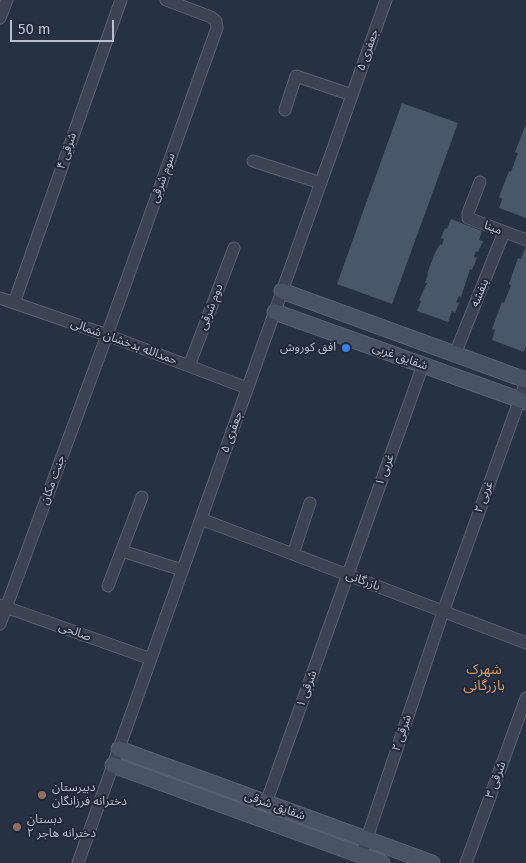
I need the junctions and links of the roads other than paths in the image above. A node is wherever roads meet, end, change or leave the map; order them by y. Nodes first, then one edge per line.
1 (7, 0) edge
2 (121, 0) edge
3 (166, 0) edge
4 (386, 0) edge
5 (0, 18) edge
6 (352, 95) junction
7 (285, 110) dead end
8 (253, 161) dead end
9 (480, 182) dead end
10 (320, 183) junction
11 (504, 232) junction
12 (526, 240) edge
13 (234, 248) dead end
14 (282, 291) junction
15 (0, 298) edge
16 (14, 303) junction
17 (274, 312) junction
18 (107, 335) junction
19 (455, 354) junction
20 (423, 365) junction
21 (189, 366) junction
22 (526, 381) edge
23 (247, 388) junction
24 (522, 401) edge
25 (142, 497) dead end
26 (310, 503) dead end
27 (201, 519) junction
28 (122, 551) junction
29 (293, 554) junction
30 (182, 570) junction
31 (347, 575) junction
32 (108, 586) dead end
33 (3, 606) edge
34 (443, 612) junction
35 (0, 624) edge
36 (526, 643) edge
37 (151, 659) junction
38 (526, 698) edge
39 (119, 749) junction
40 (113, 766) junction
41 (266, 803) junction
42 (366, 839) junction
43 (361, 856) junction
44 (78, 863) edge
45 (382, 863) edge
46 (432, 863) edge
47 (466, 863) edge

1 - 5 street
2 - 16 street, ۴ شرقی
3 - 18 street, سوم شرقی
4 - 6 street, جعفری ۵
6 - 7 street
6 - 10 street, جعفری ۵
8 - 10 street
9 - 11 street, مینا
10 - 14 street, جعفری ۵
11 - 12 street, مینا
11 - 19 street, بنفشه
13 - 21 street, دوم شرقی
14 - 17 street, جعفری ۵
14 - 19 street, شقایق غربی
15 - 16 street, حمدالله بدخشان شمالی
16 - 18 street, حمدالله بدخشان شمالی
17 - 20 street, شقایق غربی
17 - 23 street, جعفری ۵
18 - 21 street, حمدالله بدخشان شمالی
18 - 33 street, جنت مکان
19 - 22 street, شقایق غربی
20 - 24 street, شقایق غربی
20 - 31 street, ۱ غربی
21 - 23 street, حمدالله بدخشان شمالی
22 - 24 street, ۲ غربی
23 - 27 street, جعفری ۵
24 - 34 street, ۲ غربی
25 - 28 street
26 - 29 street
27 - 29 street, بازرگانی
27 - 30 street, جعفری ۵
28 - 30 street
28 - 32 street
29 - 31 street, بازرگانی
30 - 37 street, جعفری ۵
31 - 34 street, بازرگانی
31 - 41 street, ۱ شرقی
33 - 35 street, جنت مکان
33 - 37 street, صالحی
34 - 36 street, بازرگانی
34 - 42 street, ۲ شرقی
37 - 39 street, جعفری ۵
38 - 47 street, ۳ شرقی
39 - 40 street, جعفری ۵
39 - 41 street, شقایق شرقی
40 - 43 street, شقایق شرقی
40 - 44 street, جعفری ۵
41 - 42 street, شقایق شرقی
42 - 43 street, ۲ شرقی
42 - 46 street, شقایق شرقی
43 - 45 street, شقایق شرقی

